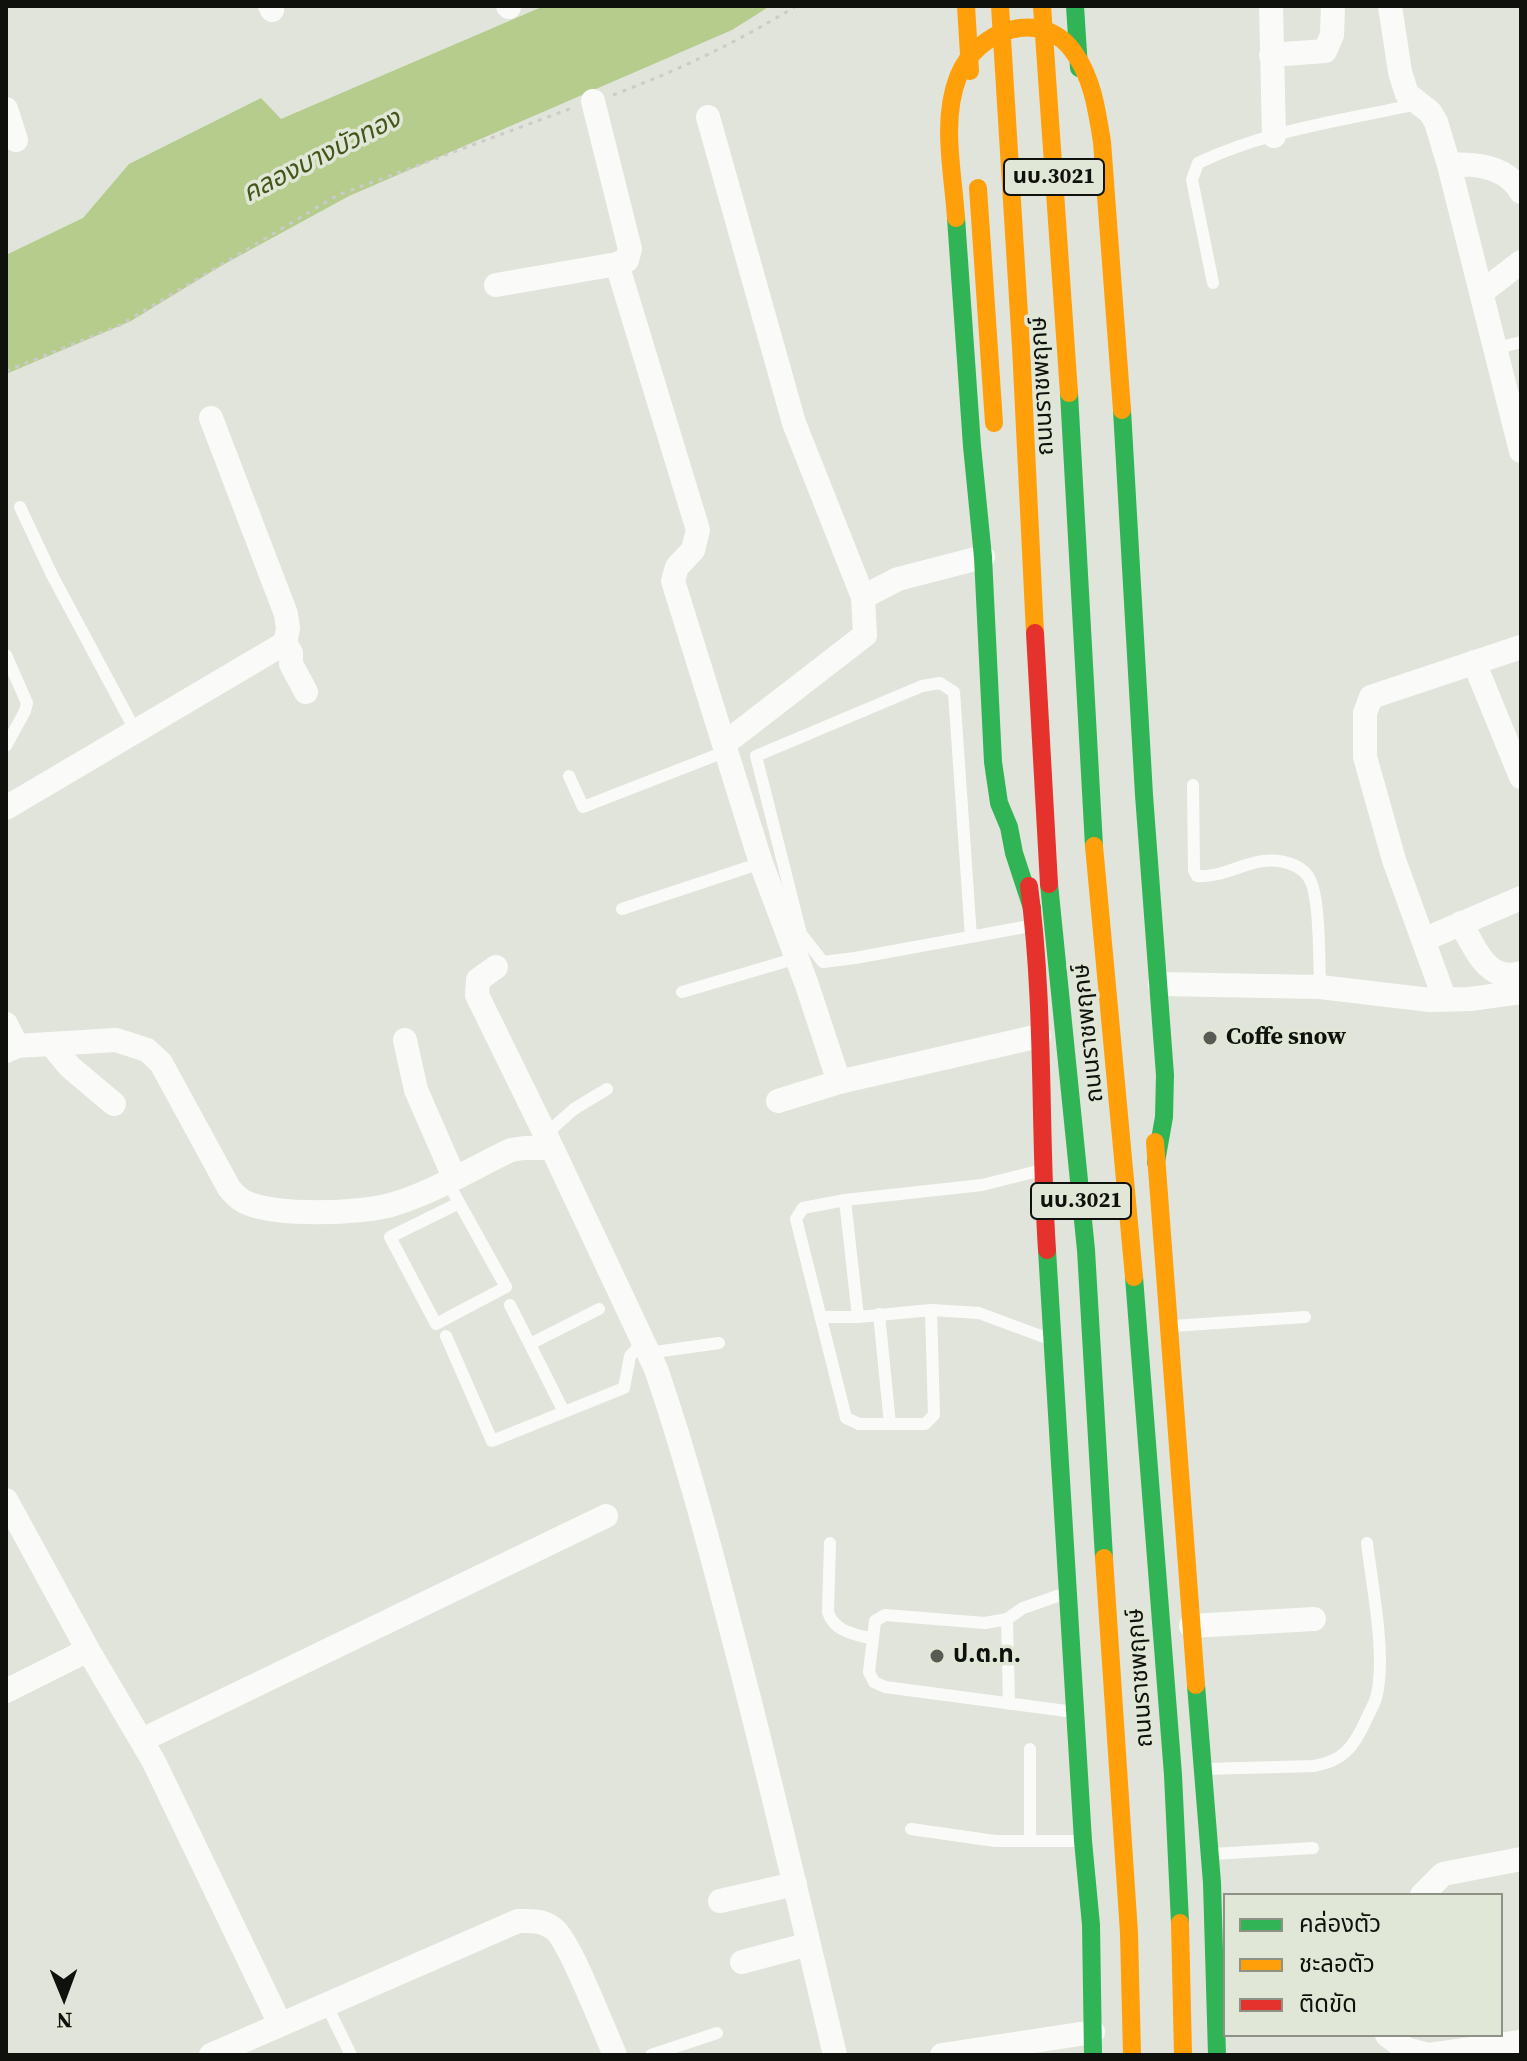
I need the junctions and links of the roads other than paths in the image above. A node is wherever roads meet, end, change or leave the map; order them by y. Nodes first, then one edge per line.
1 (966, 6) edge
2 (1000, 6) edge
3 (1042, 6) edge
4 (1075, 6) edge
5 (1271, 6) edge
6 (1333, 6) edge
7 (1390, 6) edge
8 (1271, 55) junction
9 (971, 98) dead end
10 (593, 101) road end
11 (1418, 104) junction
12 (6, 109) edge
13 (708, 117) dead end
14 (1274, 136) junction
15 (16, 140) dead end
16 (1084, 146) dead end
17 (1449, 165) junction
18 (977, 176) dead end
19 (1521, 192) edge
20 (1521, 262) edge
21 (617, 264) junction
22 (1213, 283) dead end
23 (496, 285) dead end
24 (1482, 292) junction
25 (1521, 342) edge
26 (1494, 349) junction
27 (211, 418) dead end
28 (995, 442) dead end
29 (1521, 451) edge
30 (20, 507) dead end
31 (992, 554) junction
32 (863, 597) junction
33 (1005, 630) dead end
34 (285, 643) junction
35 (1117, 645) dead end
36 (1521, 647) edge
37 (6, 655) edge
38 (1474, 662) junction
39 (306, 692) dead end
40 (135, 730) junction
41 (6, 746) edge
42 (726, 748) junction
43 (1013, 771) dead end
44 (569, 776) dead end
45 (1521, 777) edge
46 (1193, 785) dead end
47 (6, 808) edge
48 (761, 863) junction
49 (1521, 898) edge
50 (622, 909) dead end
51 (1033, 917) junction
52 (1461, 923) junction
53 (971, 937) junction
54 (1423, 940) junction
55 (797, 958) junction
56 (496, 967) dead end
57 (1521, 973) edge
58 (1160, 984) junction
59 (1320, 987) junction
60 (682, 992) dead end
61 (1521, 992) edge
62 (1445, 1000) junction
63 (6, 1024) edge
64 (1039, 1036) junction
65 (405, 1040) dead end
66 (51, 1044) junction
67 (12, 1049) edge
68 (839, 1082) junction
69 (607, 1089) dead end
70 (778, 1101) dead end
71 (114, 1104) dead end
72 (549, 1141) junction
73 (1156, 1162) junction
74 (1042, 1170) junction
75 (451, 1179) junction
76 (845, 1200) junction
77 (459, 1203) junction
78 (510, 1305) dead end
79 (599, 1309) dead end
80 (931, 1310) junction
81 (879, 1314) junction
82 (821, 1317) junction
83 (858, 1317) junction
84 (1305, 1317) dead end
85 (1170, 1326) junction
86 (446, 1336) dead end
87 (1052, 1340) junction
88 (719, 1343) dead end
89 (530, 1344) junction
90 (646, 1347) junction
91 (564, 1412) junction
92 (890, 1424) junction
93 (6, 1500) edge
94 (606, 1516) dead end
95 (830, 1543) dead end
96 (1367, 1543) dead end
97 (1068, 1592) junction
98 (1189, 1595) junction
99 (1007, 1619) junction
100 (1314, 1619) dead end
101 (1191, 1626) junction
102 (873, 1639) junction
103 (88, 1650) junction
104 (6, 1691) edge
105 (1009, 1704) junction
106 (1115, 1704) junction
107 (1077, 1713) junction
108 (142, 1740) junction
109 (1030, 1749) dead end
110 (1202, 1769) junction
111 (1173, 1775) junction
112 (911, 1829) dead end
113 (1030, 1841) junction
114 (1083, 1841) junction
115 (1313, 1848) dead end
116 (1208, 1854) junction
117 (1521, 1859) edge
118 (795, 1884) junction
119 (1424, 1893) edge
120 (720, 1901) dead end
121 (1091, 1925) junction
122 (809, 1944) junction
123 (1220, 1947) edge
124 (742, 1962) dead end
125 (1221, 1994) edge
126 (326, 2004) junction
127 (280, 2024) junction
128 (717, 2033) dead end
129 (1521, 2042) edge
130 (1390, 2043) edge
131 (1093, 2044) edge
132 (211, 2055) edge
133 (351, 2055) edge
134 (615, 2055) edge
135 (651, 2055) edge
136 (835, 2055) edge
137 (942, 2055) edge
138 (1132, 2055) edge
139 (1183, 2055) edge
140 (1217, 2055) edge

1 - 9 main road
2 - 106 main road, ถนนราชพฤกษ์ / นบ.3021
3 - 111 main road, ถนนราชพฤกษ์ / นบ.3021
4 - 16 main road, นบ.3021
5 - 8 street
6 - 8 street
7 - 11 street
8 - 14 street
10 - 21 street
11 - 14 lane
11 - 17 street
12 - 15 street
13 - 32 street
14 - 22 lane
17 - 19 street
17 - 24 street
18 - 28 main road, นบ.3021
20 - 24 street
21 - 23 street
21 - 42 street
24 - 26 street
25 - 26 lane
26 - 29 street
27 - 34 street
30 - 40 lane
31 - 32 street
31 - 33 main road
31 - 51 main road
31 - 58 main road
32 - 42 street
34 - 39 street
34 - 40 street
35 - 73 main road, นบ.3021
36 - 38 street
37 - 41 lane
38 - 45 street
38 - 54 street
40 - 47 street
42 - 44 lane
42 - 48 street
43 - 51 main road, ถนนราชพฤกษ์ / นบ.3021
46 - 59 lane
48 - 50 lane
48 - 55 street
49 - 52 street
51 - 53 lane
51 - 64 main road, ถนนราชพฤกษ์ / นบ.3021
52 - 54 street
52 - 57 street
53 - 53 lane
54 - 62 street
55 - 60 lane
55 - 68 street
56 - 72 street
58 - 59 street
58 - 73 main road
59 - 62 street
61 - 62 street
63 - 67 street
64 - 68 street
64 - 74 main road, ถนนราชพฤกษ์ / นบ.3021
65 - 75 street
66 - 67 street
66 - 71 street
66 - 75 street
68 - 70 street
69 - 72 lane
72 - 75 street
72 - 90 street
73 - 85 main road, นบ.3021
74 - 76 lane
74 - 87 main road, ถนนราชพฤกษ์ / นบ.3021
75 - 77 lane
76 - 82 lane
76 - 83 lane
77 - 77 lane
78 - 89 lane
79 - 89 lane
80 - 81 lane
80 - 87 lane
80 - 92 lane
81 - 83 lane
81 - 92 lane
82 - 83 lane
82 - 92 lane
84 - 85 lane
85 - 98 main road, นบ.3021
86 - 91 lane
87 - 97 main road, ถนนราชพฤกษ์ / นบ.3021
88 - 90 lane
89 - 91 lane
90 - 91 lane
90 - 118 street
93 - 103 street
94 - 108 street
95 - 102 lane
96 - 110 lane
97 - 99 lane
97 - 107 main road, ถนนราชพฤกษ์ / นบ.3021
98 - 101 main road, นบ.3021
98 - 111 main road
99 - 102 lane
99 - 105 lane
100 - 101 street
101 - 110 main road, นบ.3021
102 - 105 lane
103 - 104 street
103 - 108 street
105 - 107 lane
106 - 121 main road
106 - 138 main road, ถนนราชพฤกษ์ / นบ.3021
107 - 114 main road, ถนนราชพฤกษ์ / นบ.3021
108 - 127 street
109 - 113 lane
110 - 116 main road, นบ.3021
111 - 139 main road, ถนนราชพฤกษ์ / นบ.3021
112 - 113 lane
113 - 114 lane
114 - 121 main road, ถนนราชพฤกษ์ / นบ.3021
115 - 116 lane
116 - 123 main road, นบ.3021
117 - 119 street
118 - 120 street
118 - 122 street
121 - 131 main road, ถนนราชพฤกษ์ / นบ.3021
122 - 124 street
122 - 136 street
123 - 125 main road, นบ.3021
125 - 140 main road, นบ.3021
126 - 127 street
126 - 133 lane
126 - 134 street
127 - 132 street
128 - 135 lane
129 - 130 street
131 - 137 street

